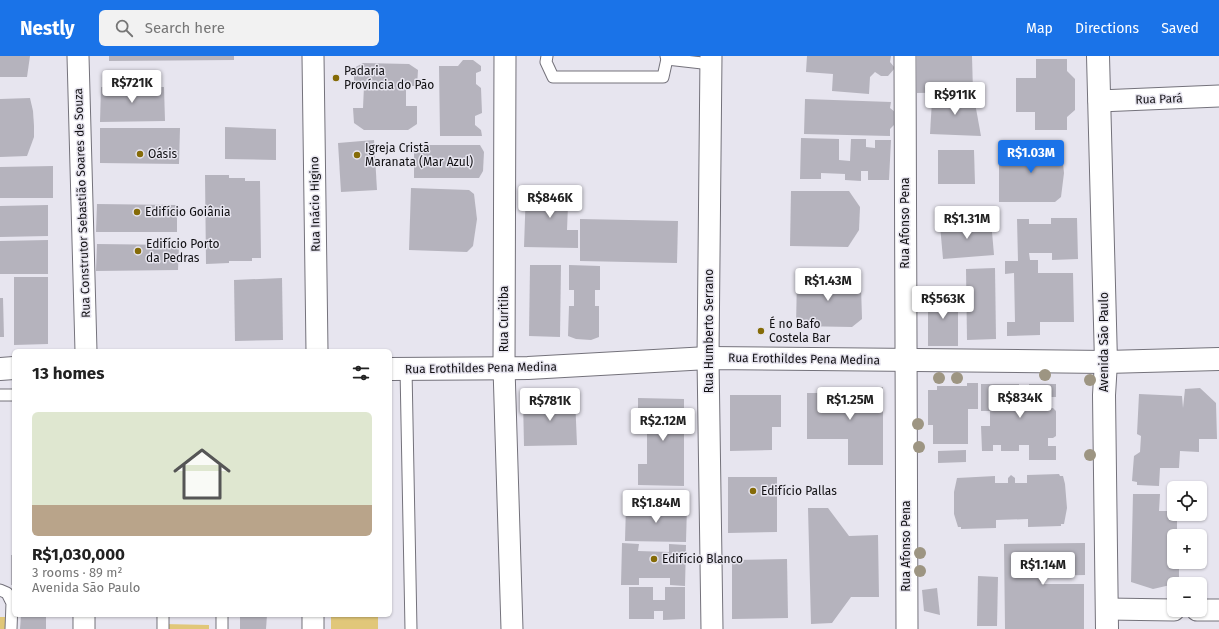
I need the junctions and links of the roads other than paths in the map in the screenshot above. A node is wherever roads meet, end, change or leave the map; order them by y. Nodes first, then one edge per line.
1 (78, 56) edge
2 (313, 56) edge
3 (505, 56) edge
4 (547, 56) edge
5 (905, 56) edge
6 (1098, 56) edge
7 (667, 58) edge
8 (711, 60) edge
9 (1219, 96) edge
10 (1099, 101) junction
11 (86, 349) edge
12 (316, 349) edge
13 (708, 358) junction
14 (1219, 359) edge
15 (905, 360) junction
16 (0, 362) edge
17 (1106, 362) junction
18 (12, 363) edge
19 (12, 368) edge
20 (504, 368) junction
21 (0, 369) edge
22 (398, 369) edge
23 (0, 395) edge
24 (12, 395) edge
25 (0, 590) edge
26 (1207, 610) edge
27 (1219, 610) edge
28 (1167, 611) edge
29 (84, 617) edge
30 (163, 617) edge
31 (222, 617) edge
32 (314, 617) edge
33 (1107, 619) edge
34 (11, 629) edge
35 (84, 629) edge
36 (163, 629) edge
37 (222, 629) edge
38 (313, 629) edge
39 (411, 629) edge
40 (512, 629) edge
41 (712, 629) edge
42 (907, 629) edge

1 - 11 street, Rua Construtor Sebastião Soares de Souza
2 - 12 street, Rua Inácio Higino
3 - 20 street, Rua Curitiba
4 - 7 lane
5 - 15 street, Rua Afonso Pena
6 - 10 street, Avenida São Paulo
7 - 8 lane
8 - 13 street, Rua Humberto Serrano
9 - 10 street, Rua Pará
10 - 17 street, Avenida São Paulo
13 - 15 street, Rua Erothildes Pena Medina
13 - 20 street, Rua Erothildes Pena Medina
13 - 41 street, Rua Humberto Serrano
14 - 17 street, Rua Erothildes Pena Medina
15 - 17 street, Rua Erothildes Pena Medina
15 - 42 street, Rua Afonso Pena
16 - 18 street
17 - 33 street, Avenida São Paulo
19 - 21 street
20 - 22 street, Rua Erothildes Pena Medina
20 - 40 street, Rua Curitiba
22 - 39 lane
23 - 24 lane
25 - 34 lane
26 - 27 street
28 - 33 street
29 - 35 street
30 - 36 lane
31 - 37 lane
32 - 38 street

